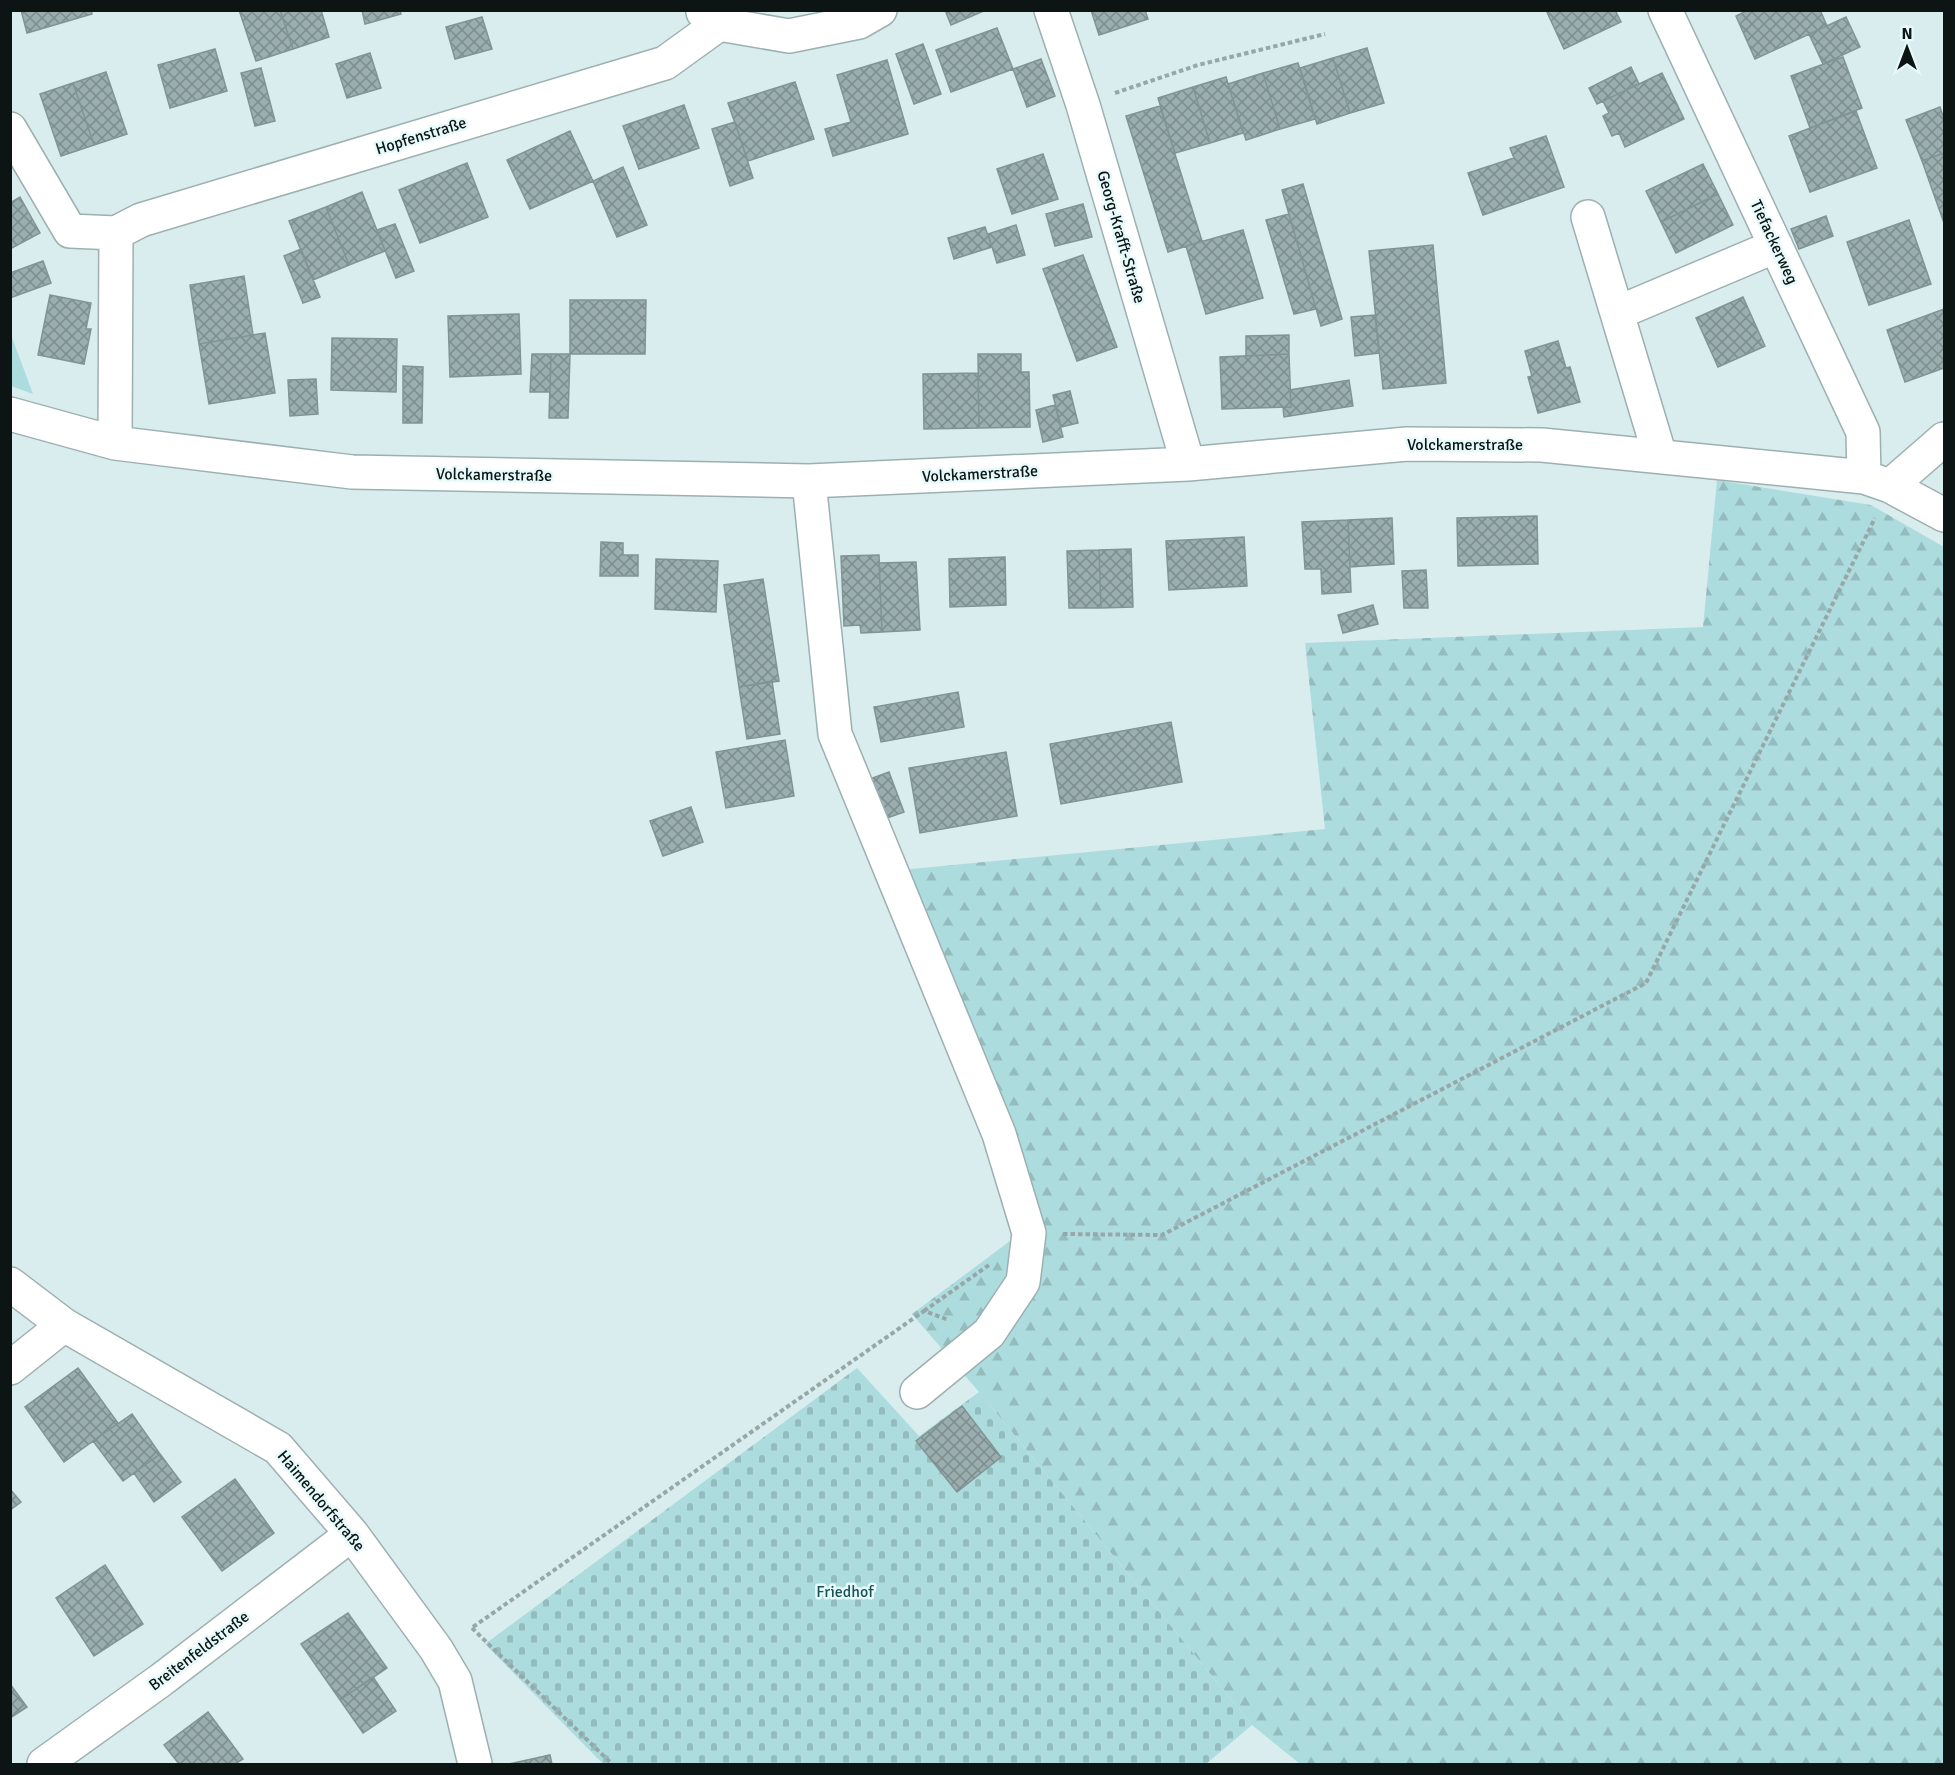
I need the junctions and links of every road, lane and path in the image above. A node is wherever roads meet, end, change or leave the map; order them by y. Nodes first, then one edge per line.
1 (880, 10) edge
2 (1051, 10) edge
3 (1665, 10) edge
4 (710, 17) edge
5 (1325, 34) dead end
6 (1083, 105) junction
7 (10, 129) edge
8 (1588, 217) dead end
9 (116, 234) junction
10 (1776, 246) junction
11 (1617, 313) junction
12 (10, 414) edge
13 (1944, 439) edge
14 (115, 443) junction
15 (1660, 456) junction
16 (1188, 464) junction
17 (808, 481) junction
18 (1877, 482) junction
19 (1944, 514) edge
20 (1029, 1235) junction
21 (10, 1284) edge
22 (924, 1311) junction
23 (64, 1325) junction
24 (989, 1334) junction
25 (10, 1368) edge
26 (917, 1392) dead end
27 (352, 1534) junction
28 (473, 1627) junction
29 (435, 1649) junction
30 (44, 1764) edge
31 (476, 1764) edge
32 (612, 1764) edge

1 - 4 street
2 - 6 street, Georg-Krafft-Straße
3 - 10 street, Tiefackerweg
4 - 9 street, Hopfenstraße
5 - 6 path
6 - 16 street, Georg-Krafft-Straße
7 - 9 street
8 - 11 street
9 - 14 street
10 - 11 street
10 - 18 street, Tiefackerweg
11 - 15 street
12 - 14 street, Volckamerstraße
13 - 18 street
14 - 17 street, Volckamerstraße
15 - 16 street, Volckamerstraße
15 - 18 street, Volckamerstraße
16 - 17 street, Volckamerstraße
17 - 20 street
18 - 19 street, Volckamerstraße
18 - 20 path
20 - 22 path
20 - 24 street
21 - 23 street, Haimendorfstraße
22 - 24 path
22 - 28 path
23 - 25 street
23 - 27 street, Haimendorfstraße
24 - 26 street
27 - 29 street, Haimendorfstraße
27 - 30 street, Breitenfeldstraße
28 - 29 path
28 - 32 path
29 - 31 street, Haimendorfstraße

